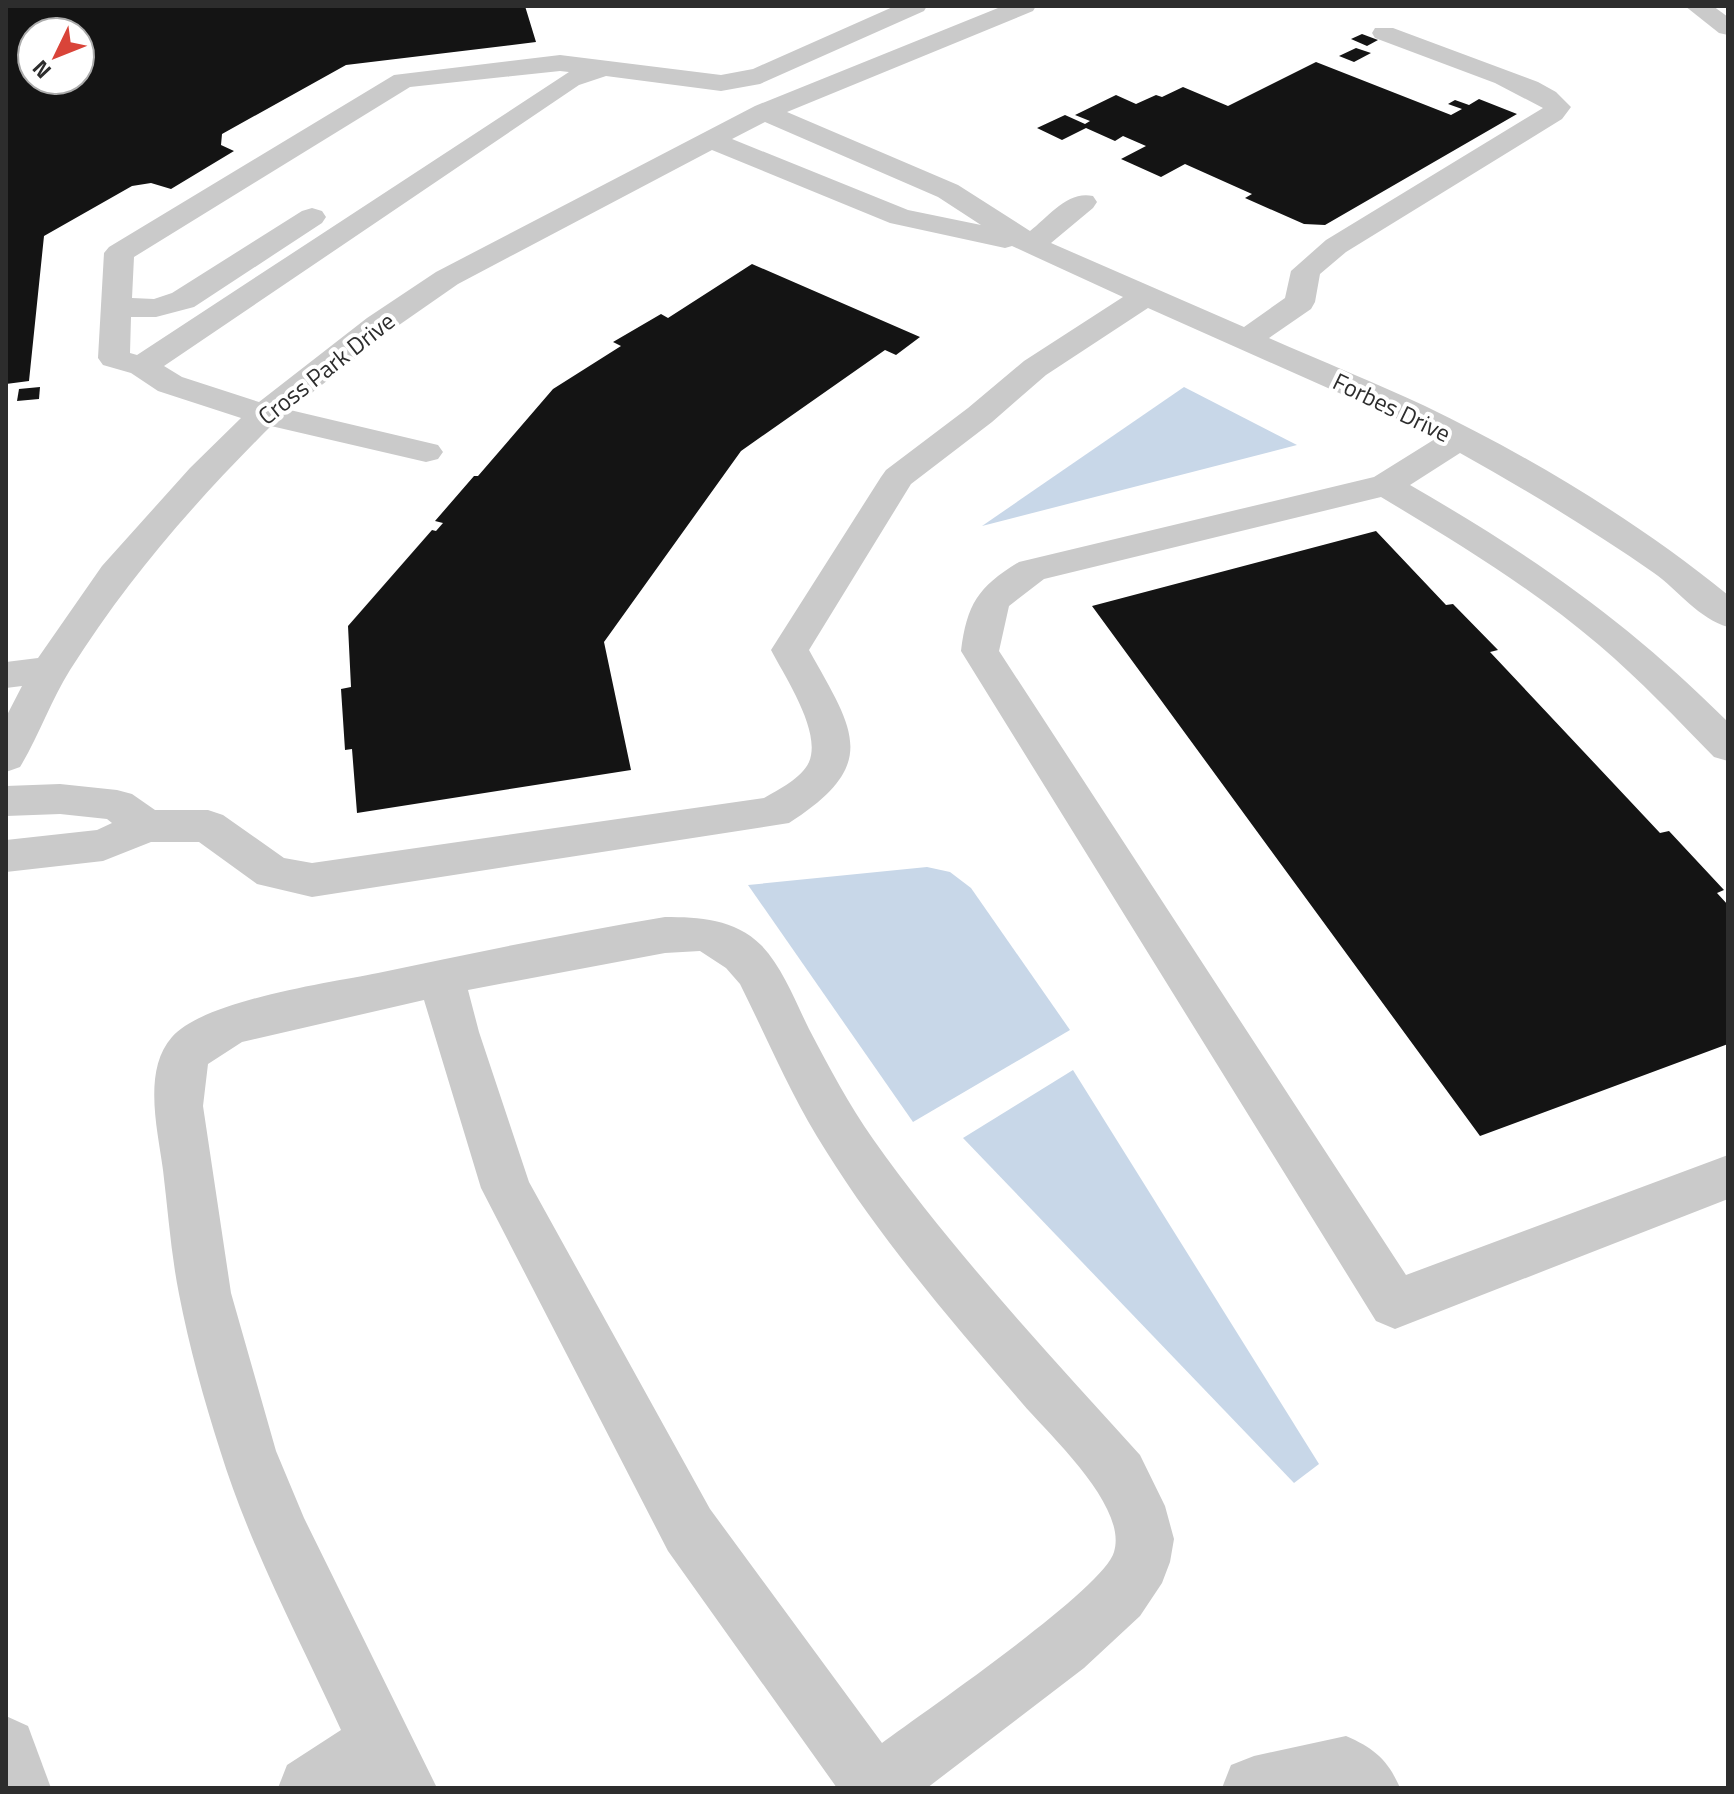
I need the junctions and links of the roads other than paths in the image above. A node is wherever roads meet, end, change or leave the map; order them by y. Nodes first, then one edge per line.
1 (916, 6) edge
2 (1024, 6) edge
3 (1697, 6) edge
4 (1728, 28) edge
5 (1384, 33) dead end
6 (604, 68) junction
7 (494, 69) junction
8 (661, 76) junction
9 (754, 118) junction
10 (710, 140) junction
11 (405, 157) dead end
12 (340, 199) dead end
13 (1083, 202) dead end
14 (1031, 245) junction
15 (1146, 296) junction
16 (116, 307) junction
17 (1246, 340) junction
18 (142, 366) junction
19 (264, 414) junction
20 (1458, 439) junction
21 (426, 452) dead end
22 (1386, 485) junction
23 (1728, 615) edge
24 (50, 670) junction
25 (6, 675) edge
26 (1728, 747) edge
27 (6, 757) edge
28 (6, 801) edge
29 (146, 826) junction
30 (6, 856) edge
31 (442, 977) junction
32 (1728, 1177) edge
33 (6, 1748) edge
34 (392, 1765) edge
35 (19, 1788) edge
36 (310, 1788) edge
37 (876, 1788) edge
38 (1254, 1788) edge
39 (1368, 1788) edge

1 - 8 street
1 - 9 street, Cross Park Drive
2 - 9 street, Cross Park Drive
3 - 4 street
5 - 17 street
6 - 7 street
6 - 8 street
6 - 18 street
7 - 11 street
7 - 16 street
8 - 9 street, Forbes Drive
9 - 10 street, Cross Park Drive
9 - 14 street, Forbes Drive
10 - 14 street, Forbes Drive
10 - 19 street, Cross Park Drive
12 - 16 street
13 - 14 street
14 - 15 street, Forbes Drive
15 - 17 street, Forbes Drive
15 - 29 street
16 - 18 street
17 - 20 street, Forbes Drive
18 - 19 street
19 - 21 street
19 - 24 street, Cross Park Drive
20 - 22 street
20 - 23 street, Forbes Drive
22 - 26 street
22 - 32 street
24 - 25 street
24 - 27 street, Cross Park Drive
28 - 29 street
29 - 30 street
31 - 34 street
31 - 37 street
31 - 37 street
33 - 35 street
34 - 36 street
38 - 39 street

